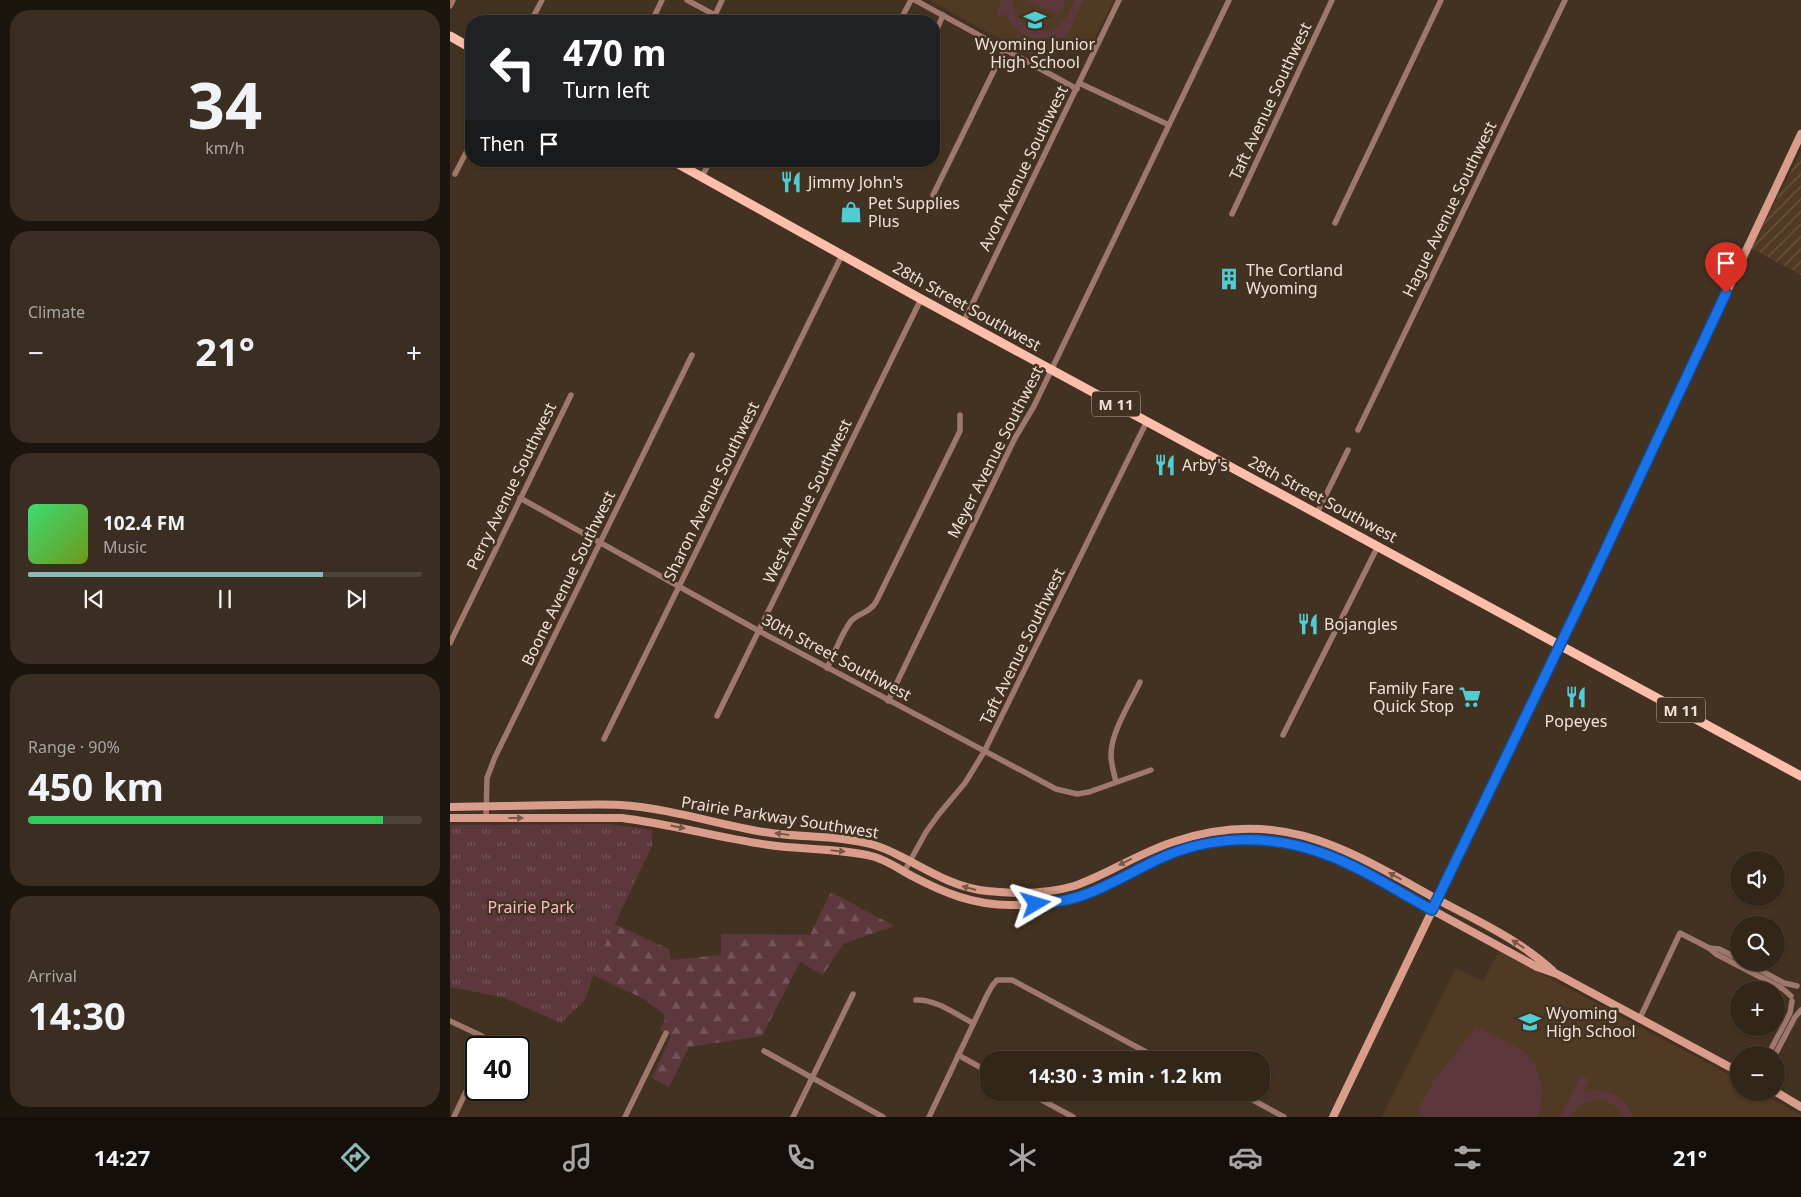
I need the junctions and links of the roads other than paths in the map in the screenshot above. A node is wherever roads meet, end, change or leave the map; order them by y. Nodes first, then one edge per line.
1 (453, 0) edge
2 (542, 0) edge
3 (662, 0) edge
4 (687, 0) edge
5 (722, 0) edge
6 (911, 0) edge
7 (915, 0) edge
8 (1119, 0) edge
9 (1229, 0) edge
10 (1332, 0) edge
11 (1441, 0) edge
12 (1565, 0) edge
13 (450, 6) edge
14 (534, 15) edge
15 (655, 15) edge
16 (715, 15) joint
17 (903, 15) edge
18 (943, 16) junction
19 (940, 23) edge
20 (450, 36) edge
21 (465, 45) edge
22 (1004, 50) junction
23 (1078, 86) junction
24 (1169, 125) junction
25 (1801, 134) edge
26 (465, 155) edge
27 (684, 167) edge
28 (707, 167) edge
29 (456, 174) dead end
30 (702, 177) junction
31 (933, 195) dead end
32 (1232, 214) dead end
33 (1335, 223) dead end
34 (842, 255) junction
35 (921, 299) junction
36 (964, 322) junction
37 (692, 355) dead end
38 (1052, 370) junction
39 (571, 395) dead end
40 (960, 415) dead end
41 (1147, 421) junction
42 (1358, 430) dead end
43 (1348, 450) dead end
44 (520, 498) junction
45 (1317, 513) junction
46 (600, 542) junction
47 (1378, 546) junction
48 (680, 586) junction
49 (759, 631) junction
50 (450, 643) edge
51 (1560, 645) junction
52 (827, 668) junction
53 (1140, 682) dead end
54 (888, 700) junction
55 (717, 716) dead end
56 (1283, 735) dead end
57 (604, 739) dead end
58 (984, 752) junction
59 (1151, 770) dead end
60 (1801, 776) edge
61 (1116, 782) junction
62 (450, 806) edge
63 (486, 806) junction
64 (450, 818) edge
65 (486, 818) junction
66 (910, 862) junction
67 (904, 872) junction
68 (1035, 892) junction
69 (1438, 899) junction
70 (1036, 904) junction
71 (1432, 910) junction
72 (1710, 948) junction
73 (1730, 954) edge
74 (1762, 971) edge
75 (1557, 974) junction
76 (1799, 986) edge
77 (853, 994) dead end
78 (1792, 999) junction
79 (916, 1000) dead end
80 (1801, 1008) edge
81 (1639, 1020) junction
82 (450, 1021) edge
83 (973, 1023) junction
84 (666, 1033) dead end
85 (482, 1036) edge
86 (1773, 1046) edge
87 (1780, 1046) edge
88 (764, 1051) dead end
89 (1144, 1051) edge
90 (958, 1055) junction
91 (980, 1067) edge
92 (1730, 1067) edge
93 (812, 1078) junction
94 (465, 1094) edge
95 (1785, 1097) edge
96 (1044, 1101) edge
97 (1254, 1101) edge
98 (1801, 1107) edge
99 (454, 1117) edge
100 (625, 1117) edge
101 (793, 1117) edge
102 (882, 1117) edge
103 (929, 1117) edge
104 (1073, 1117) edge
105 (1284, 1117) edge
106 (1333, 1117) edge

1 - 13 street
2 - 14 street
3 - 15 street
4 - 16 street
5 - 16 street
6 - 17 street
7 - 18 street
8 - 23 street, Avon Avenue Southwest
9 - 24 street, Meyer Avenue Southwest
10 - 32 street, Taft Avenue Southwest
11 - 33 street
12 - 42 street, Hague Avenue Southwest
18 - 19 street
18 - 22 street
20 - 21 main road
22 - 23 street
22 - 31 street
23 - 24 street
23 - 36 street, Avon Avenue Southwest
24 - 38 street, Meyer Avenue Southwest
25 - 51 street
26 - 29 street
27 - 30 main road, 28th Street Southwest / M 11
28 - 30 street
30 - 34 main road, 28th Street Southwest / M 11
34 - 35 main road, 28th Street Southwest / M 11
34 - 48 street, Sharon Avenue Southwest
35 - 36 main road, 28th Street Southwest / M 11
35 - 49 street, West Avenue Southwest
36 - 38 main road, 28th Street Southwest / M 11
37 - 46 street, Boone Avenue Southwest
38 - 41 main road, 28th Street Southwest / M 11
38 - 54 street, Meyer Avenue Southwest
39 - 44 street, Perry Avenue Southwest
40 - 52 street
41 - 45 main road, 28th Street Southwest / M 11
41 - 58 street, Taft Avenue Southwest
43 - 45 street
44 - 46 street, 30th Street Southwest
44 - 50 street, Perry Avenue Southwest
45 - 47 main road, 28th Street Southwest / M 11
46 - 48 street, 30th Street Southwest
46 - 63 street, Boone Avenue Southwest
47 - 51 main road, 28th Street Southwest / M 11
47 - 56 street
48 - 49 street, 30th Street Southwest
48 - 57 street, Sharon Avenue Southwest
49 - 52 street, 30th Street Southwest
49 - 55 street, West Avenue Southwest
51 - 60 main road, 28th Street Southwest / M 11
51 - 69 street
52 - 54 street, 30th Street Southwest
53 - 61 street
54 - 58 street, 30th Street Southwest
58 - 61 street, 30th Street Southwest
58 - 66 street, Taft Avenue Southwest
59 - 61 street, 30th Street Southwest
62 - 63 street, Prairie Parkway Southwest
63 - 65 street, Boone Avenue Southwest
66 -> 63 street, Prairie Parkway Southwest
64 - 65 street, Prairie Parkway Southwest
65 -> 67 street, Prairie Parkway Southwest
66 - 67 street, Taft Avenue Southwest
68 -> 66 street, Prairie Parkway Southwest
67 - 70 street, Prairie Parkway Southwest
69 -> 68 street, Prairie Parkway Southwest
68 - 70 street
69 - 71 street
75 -> 69 street, Prairie Parkway Southwest
70 - 71 street, Prairie Parkway Southwest
71 - 75 street, Prairie Parkway Southwest
71 - 106 street
72 - 73 street
72 - 78 street
72 - 81 street
74 - 76 street
75 - 81 street, Prairie Parkway Southwest
76 - 78 street
77 - 93 street
78 - 80 street
78 - 86 street
79 - 83 street
80 - 87 street
81 - 92 street, Prairie Parkway Southwest
82 - 85 street
83 - 89 street
83 - 90 street
84 - 100 street
88 - 93 street
90 - 91 street
90 - 103 street
93 - 101 street
93 - 102 street
94 - 99 street
95 - 98 street
96 - 104 street
97 - 105 street

